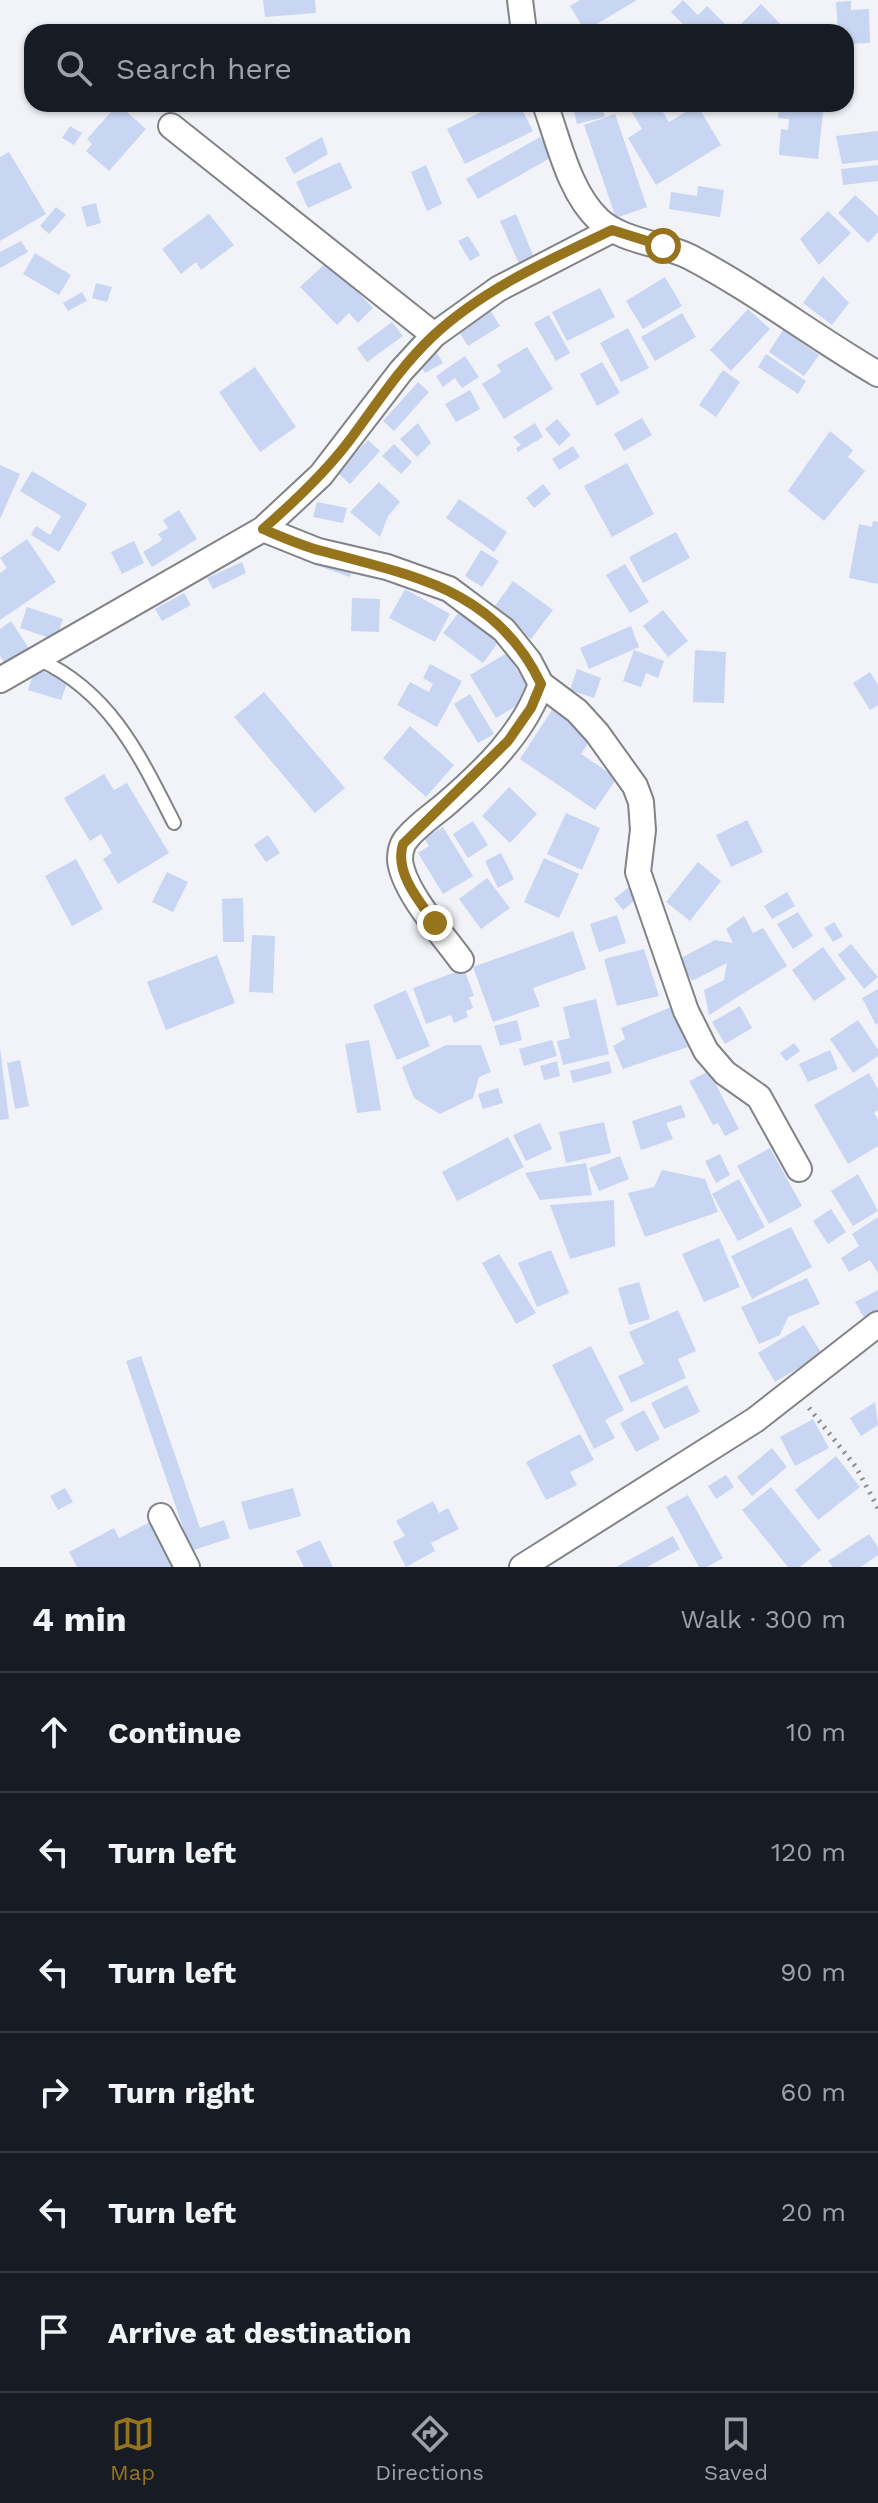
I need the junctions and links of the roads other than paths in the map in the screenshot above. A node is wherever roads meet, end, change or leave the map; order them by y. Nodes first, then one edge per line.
1 (520, 0) edge
2 (523, 24) edge
3 (548, 112) edge
4 (171, 126) dead end
5 (612, 230) junction
6 (434, 335) junction
7 (878, 374) edge
8 (263, 529) junction
9 (40, 660) junction
10 (0, 680) edge
11 (541, 684) junction
12 (174, 823) dead end
13 (461, 960) dead end
14 (799, 1169) dead end
15 (878, 1324) edge
16 (161, 1516) dead end
17 (187, 1567) edge
18 (522, 1567) edge

1 - 2 street
3 - 5 street
4 - 6 street
5 - 6 street
5 - 7 street
6 - 8 street
8 - 9 street
8 - 11 street
9 - 10 street
9 - 12 lane
11 - 13 street
11 - 14 street
15 - 18 street
16 - 17 street

